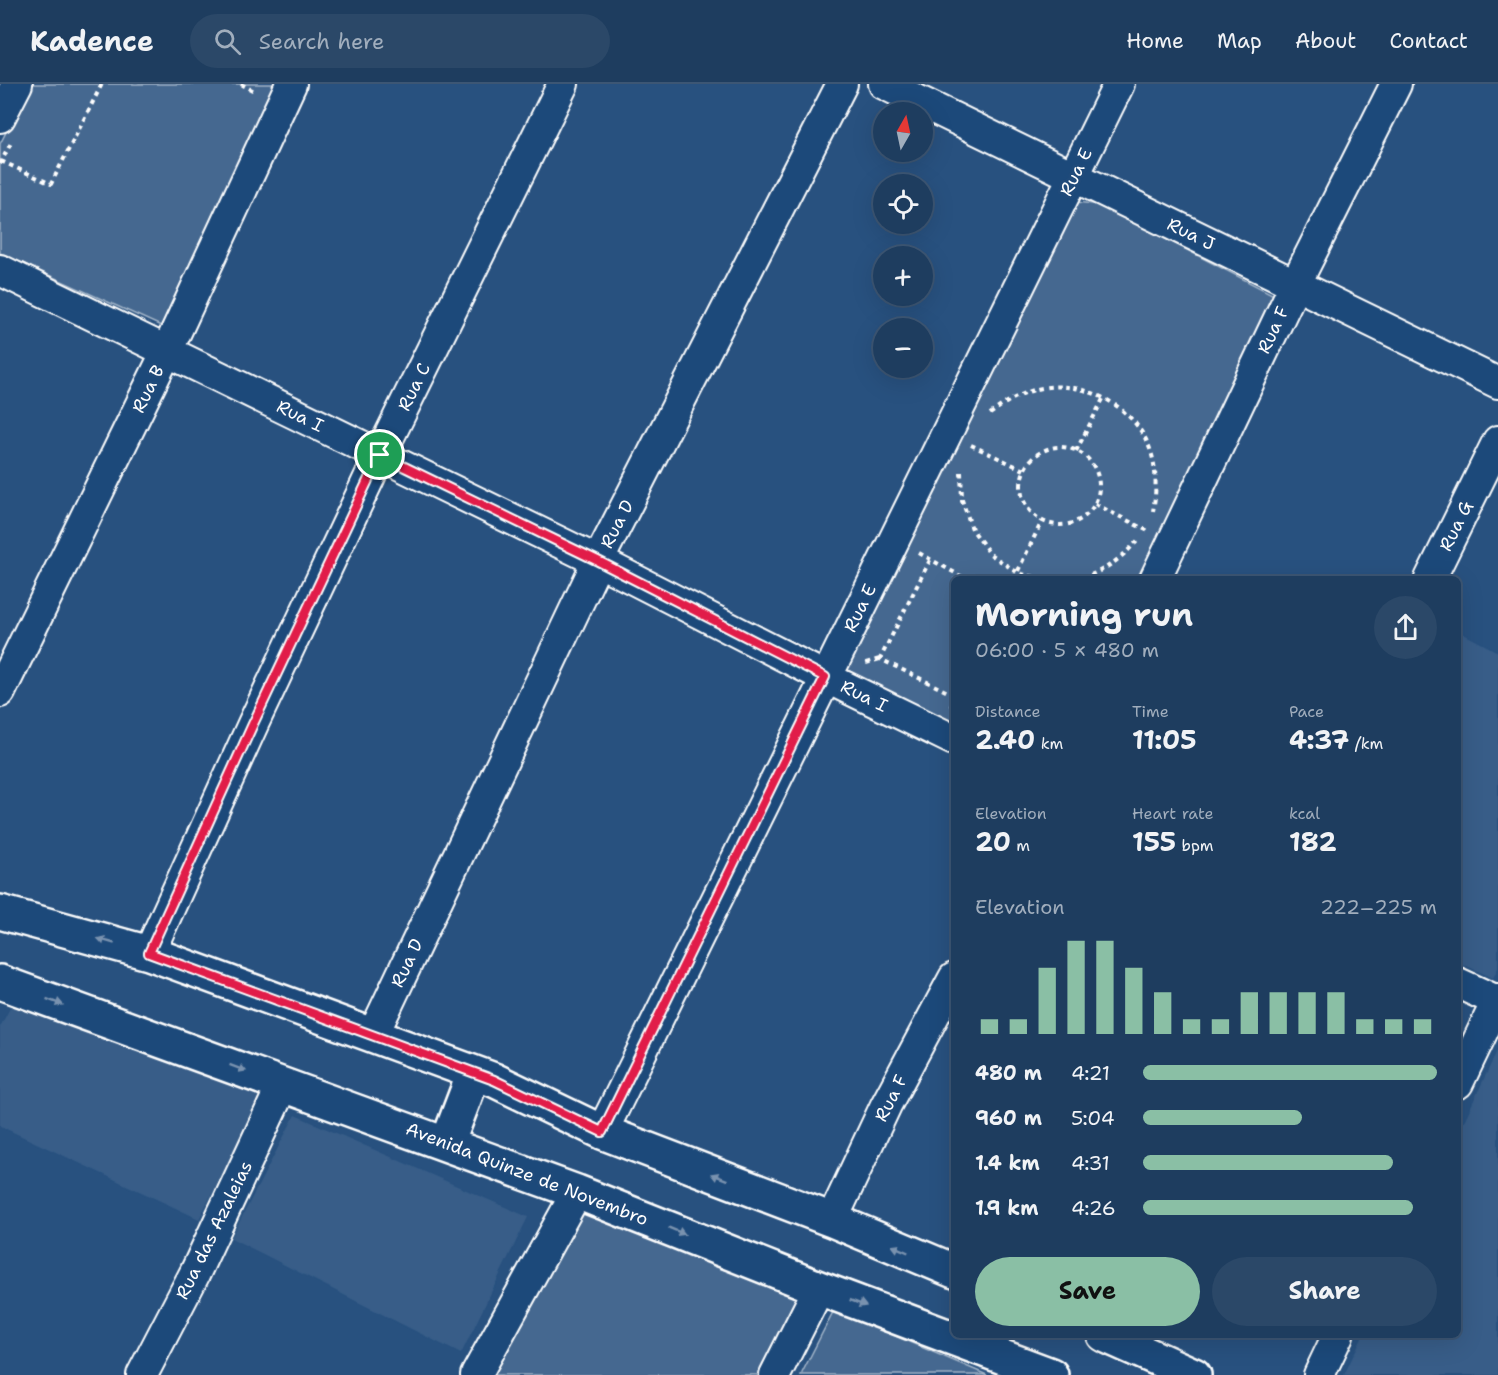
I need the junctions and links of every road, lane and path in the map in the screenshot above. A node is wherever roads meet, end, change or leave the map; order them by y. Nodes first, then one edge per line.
1 (17, 84) edge
2 (102, 84) edge
3 (240, 84) edge
4 (291, 84) edge
5 (563, 84) edge
6 (842, 84) edge
7 (884, 84) edge
8 (1119, 84) edge
9 (1396, 84) edge
10 (260, 94) dead end
11 (0, 117) edge
12 (1, 161) edge
13 (1074, 177) junction
14 (0, 270) edge
15 (1295, 285) junction
16 (166, 351) junction
17 (1498, 383) edge
18 (1104, 398) junction
19 (989, 415) dead end
20 (978, 435) dead end
21 (1498, 441) edge
22 (1076, 451) junction
23 (969, 454) dead end
24 (380, 455) junction
25 (961, 469) dead end
26 (1095, 504) junction
27 (1042, 521) junction
28 (1144, 529) junction
29 (1153, 533) dead end
30 (910, 549) dead end
31 (930, 560) junction
32 (598, 561) junction
33 (1018, 573) junction
34 (960, 576) edge
35 (1016, 576) edge
36 (1030, 576) edge
37 (1089, 576) edge
38 (1156, 576) edge
39 (1431, 576) edge
40 (825, 677) junction
41 (0, 692) edge
42 (951, 694) edge
43 (951, 739) edge
44 (0, 912) edge
45 (149, 953) junction
46 (0, 982) edge
47 (951, 984) edge
48 (1461, 984) edge
49 (1498, 1000) edge
50 (373, 1035) junction
51 (474, 1073) junction
52 (1461, 1077) edge
53 (284, 1084) junction
54 (602, 1132) junction
55 (447, 1144) junction
56 (577, 1192) junction
57 (832, 1220) junction
58 (951, 1270) edge
59 (819, 1288) junction
60 (951, 1338) edge
61 (952, 1338) edge
62 (1111, 1338) edge
63 (1337, 1338) edge
64 (142, 1375) edge
65 (476, 1375) edge
66 (775, 1375) edge
67 (1051, 1375) edge
68 (1194, 1375) edge
69 (1319, 1375) edge

1 - 11 street
2 - 12 path
3 - 10 path
4 - 16 street, Rua B
5 - 24 street, Rua C
6 - 32 street, Rua D
7 - 13 street, Rua J
8 - 13 street, Rua E
9 - 15 street, Rua F
13 - 15 street, Rua J
13 - 40 street, Rua E
14 - 16 street, Rua I
15 - 17 street, Rua J
15 - 38 street, Rua F
16 - 24 street, Rua I
16 - 41 street, Rua B
18 - 19 path
18 - 22 path
18 - 28 path
20 - 23 path
21 - 39 street, Rua G
22 - 26 path
22 - 27 path
24 - 32 street, Rua I
24 - 45 street, Rua C
25 - 33 path
26 - 27 path
26 - 28 path
27 - 33 path
28 - 29 path
28 - 37 path
30 - 31 path
31 - 34 path
31 - 42 path
32 - 40 street, Rua I
32 - 50 street, Rua D
33 - 35 path
33 - 36 path
40 - 43 street, Rua I
40 - 54 street, Rua E
45 -> 44 main road
45 - 50 main road
46 -> 53 main road, Avenida Quinze de Novembro
47 - 57 street, Rua F
48 - 49 street
49 - 52 street
50 - 51 main road
51 - 54 main road
51 - 55 main road
53 - 55 main road, Avenida Quinze de Novembro
53 - 64 street, Rua das Azaleias
57 -> 54 main road
55 - 56 main road, Avenida Quinze de Novembro
56 -> 59 main road, Avenida Quinze de Novembro
56 - 65 street
58 -> 57 main road
59 -> 60 main road, Avenida Quinze de Novembro
59 - 66 street
61 -> 67 main road, Avenida Quinze de Novembro
62 - 68 main road
63 - 69 street

